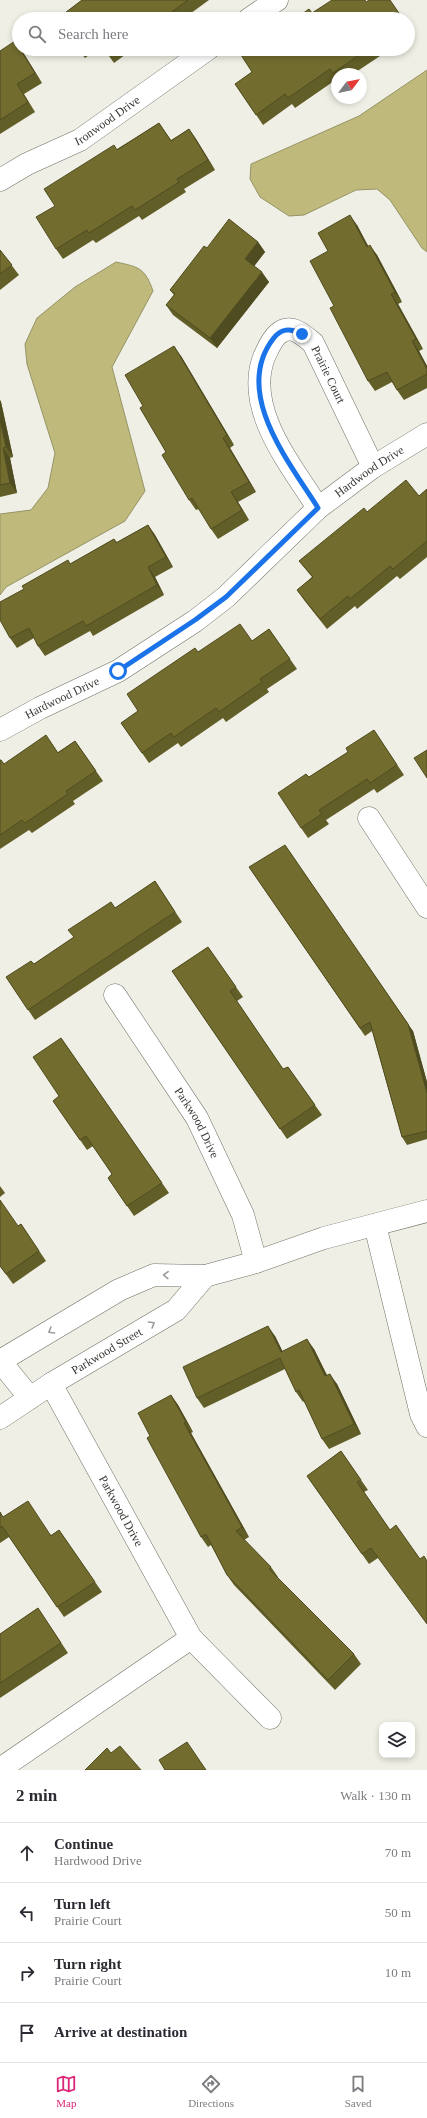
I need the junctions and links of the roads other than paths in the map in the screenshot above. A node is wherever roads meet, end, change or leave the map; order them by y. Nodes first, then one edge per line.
1 (278, 0) edge
2 (260, 12) edge
3 (198, 56) edge
4 (0, 180) edge
5 (427, 434) edge
6 (373, 467) junction
7 (318, 508) junction
8 (0, 730) edge
9 (370, 818) dead end
10 (427, 907) edge
11 (115, 995) dead end
12 (427, 1211) edge
13 (375, 1225) junction
14 (256, 1262) junction
15 (205, 1276) junction
16 (0, 1361) edge
17 (51, 1384) junction
18 (30, 1398) junction
19 (0, 1418) edge
20 (427, 1426) edge
21 (191, 1638) junction
22 (270, 1718) dead end
23 (0, 1769) edge

1 - 2 street
3 - 4 street, Ironwood Drive
5 - 6 street, Hardwood Drive
6 - 7 street, Hardwood Drive
6 - 7 street, Prairie Court
7 - 8 street, Hardwood Drive
9 - 10 street
11 - 14 street, Parkwood Drive
12 - 13 street
13 - 14 street
13 - 20 street
14 - 15 street
15 -> 16 street
17 -> 15 street, Parkwood Street
16 - 18 street
17 - 18 street, Parkwood Street
17 - 21 street, Parkwood Drive
18 - 19 street, Parkwood Street
21 - 22 street, Parkwood Drive
21 - 23 street

